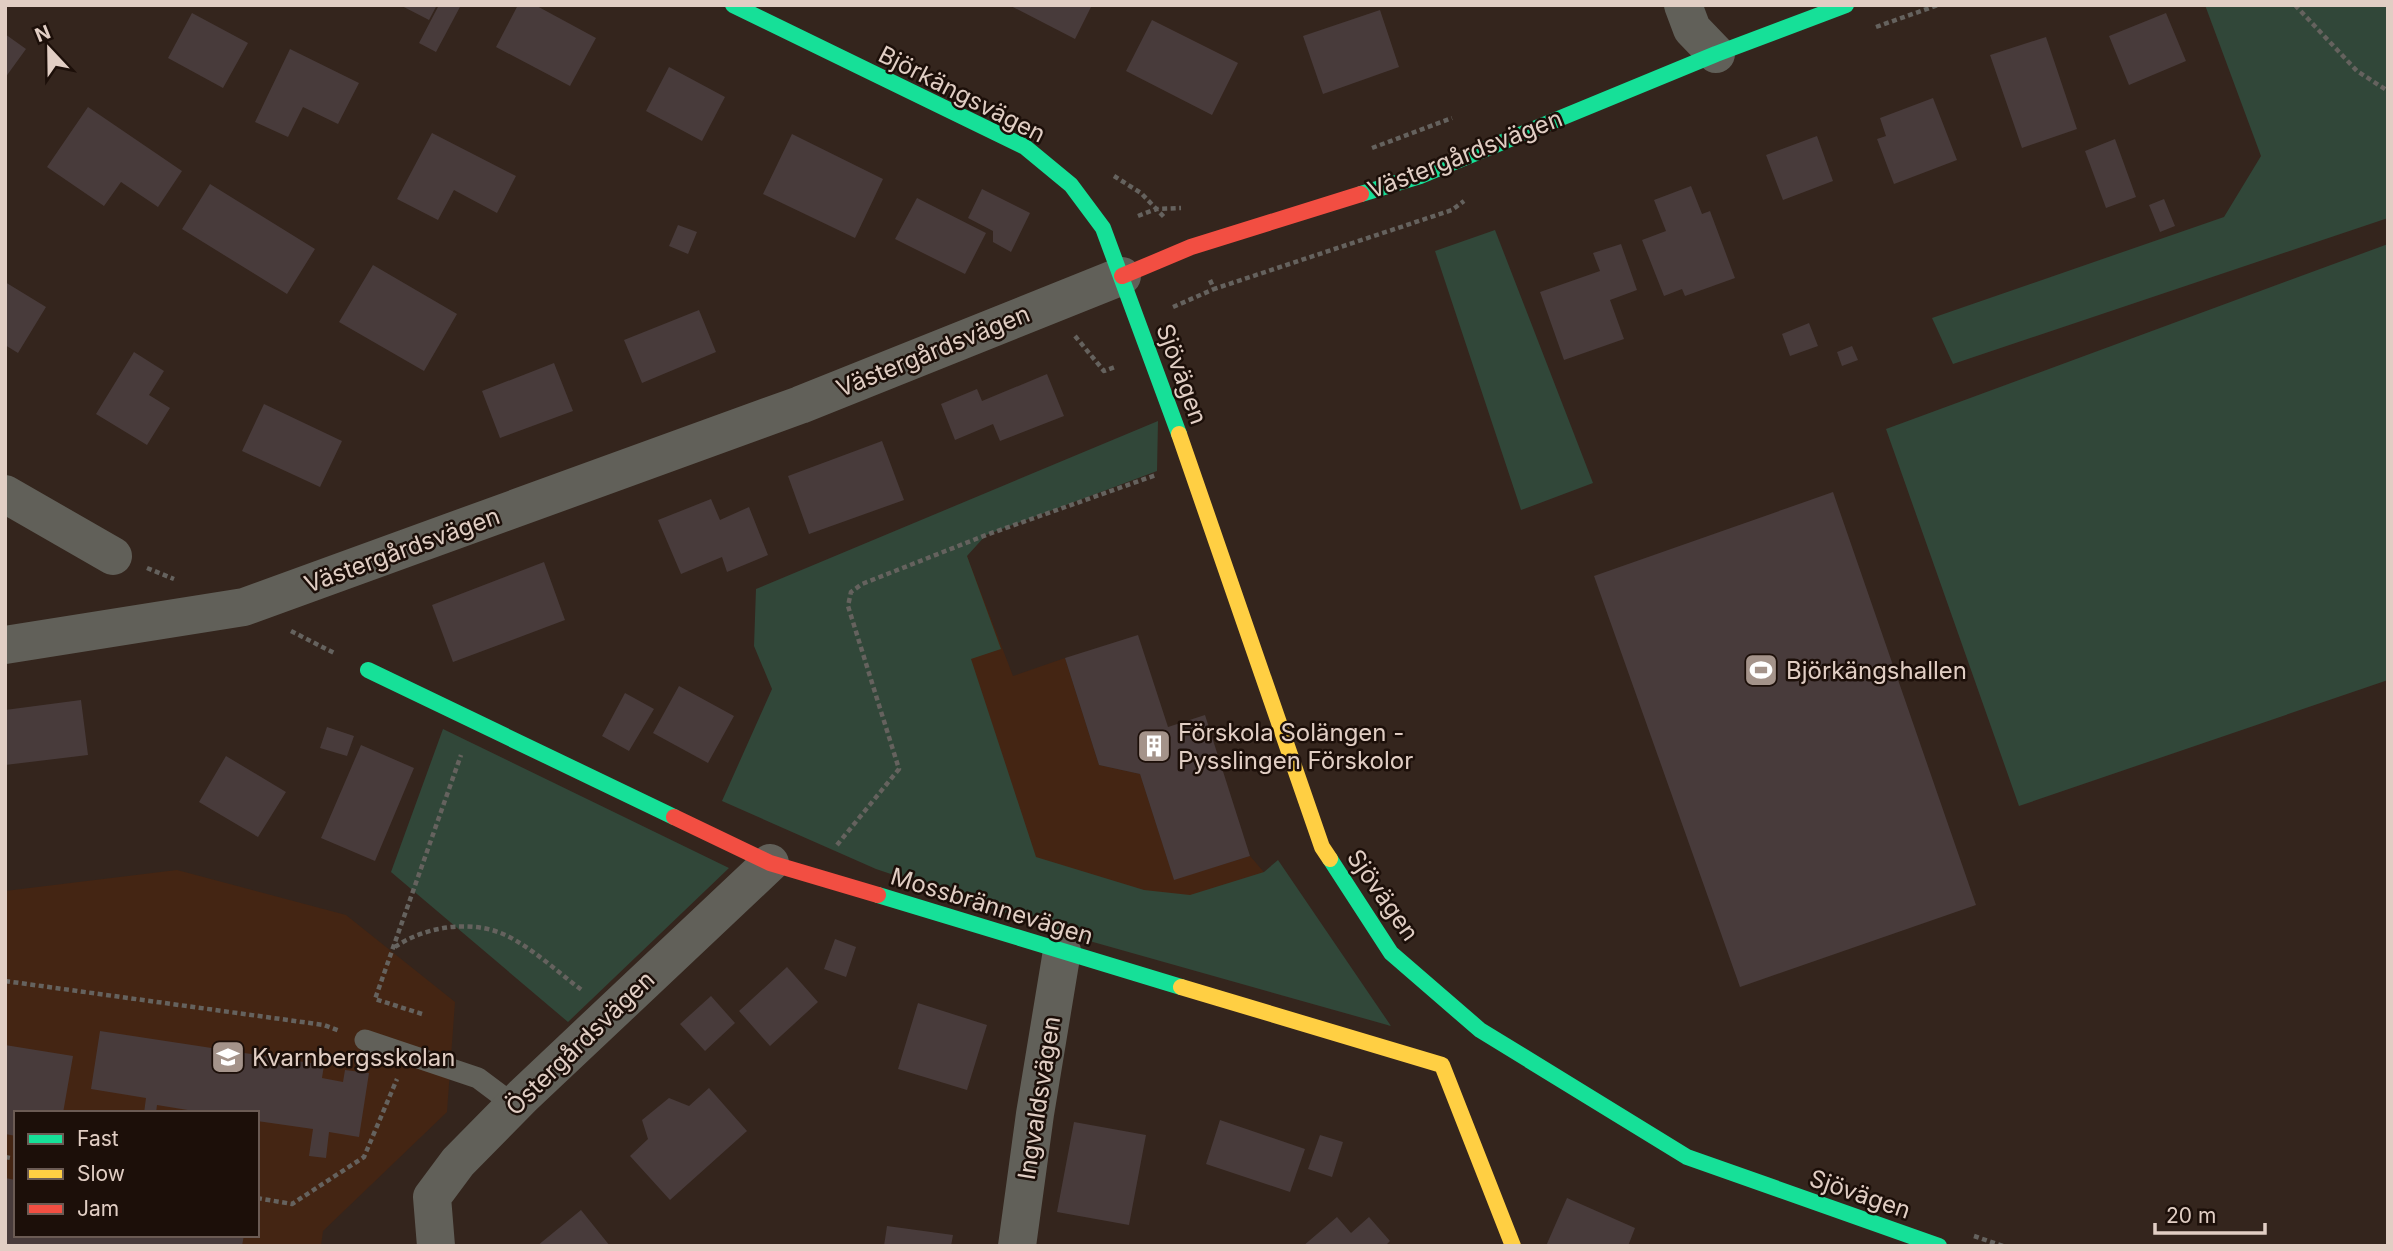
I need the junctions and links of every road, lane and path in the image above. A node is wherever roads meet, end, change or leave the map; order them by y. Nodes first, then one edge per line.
1 (733, 5) edge
2 (1683, 5) edge
3 (1846, 5) edge
4 (2295, 5) edge
5 (1716, 54) junction
6 (2388, 91) edge
7 (1461, 115) dead end
8 (1359, 153) dead end
9 (1194, 207) dead end
10 (1103, 228) junction
11 (1122, 276) junction
12 (1214, 289) dead end
13 (1167, 310) dead end
14 (1190, 463) junction
15 (5, 494) edge
16 (113, 556) dead end
17 (5, 645) edge
18 (368, 670) dead end
19 (472, 721) junction
20 (770, 863) junction
21 (812, 875) junction
22 (393, 948) junction
23 (1062, 951) junction
24 (5, 981) edge
25 (611, 1013) junction
26 (422, 1014) dead end
27 (366, 1040) joint
28 (407, 1055) junction
29 (514, 1105) junction
30 (259, 1198) edge
31 (1965, 1232) dead end
32 (436, 1246) edge
33 (1017, 1246) edge
34 (1513, 1246) edge
35 (1939, 1246) edge
36 (2003, 1246) edge

1 - 10 street, Björkängsvägen
2 - 5 street
3 - 5 street, Västergårdsvägen
4 - 6 path
5 - 11 street, Västergårdsvägen
7 - 8 path
9 - 10 path
10 - 11 street, Björkängsvägen
11 - 14 street, Sjövägen
11 - 17 street, Västergårdsvägen
12 - 13 path
14 - 21 path
14 - 35 street, Sjövägen
15 - 16 street
18 - 19 street, Mossbrännevägen
19 - 20 street, Mossbrännevägen
19 - 22 path
20 - 21 street, Mossbrännevägen
20 - 25 street, Östergårdsvägen
21 - 23 street, Mossbrännevägen
22 - 25 path
22 - 26 path
23 - 33 street, Ingvaldsvägen
23 - 34 street, Mossbrännevägen
24 - 27 path
25 - 29 street, Östergårdsvägen
27 - 28 lane
28 - 29 lane
28 - 30 path
29 - 32 street, Östergårdsvägen
31 - 36 path

